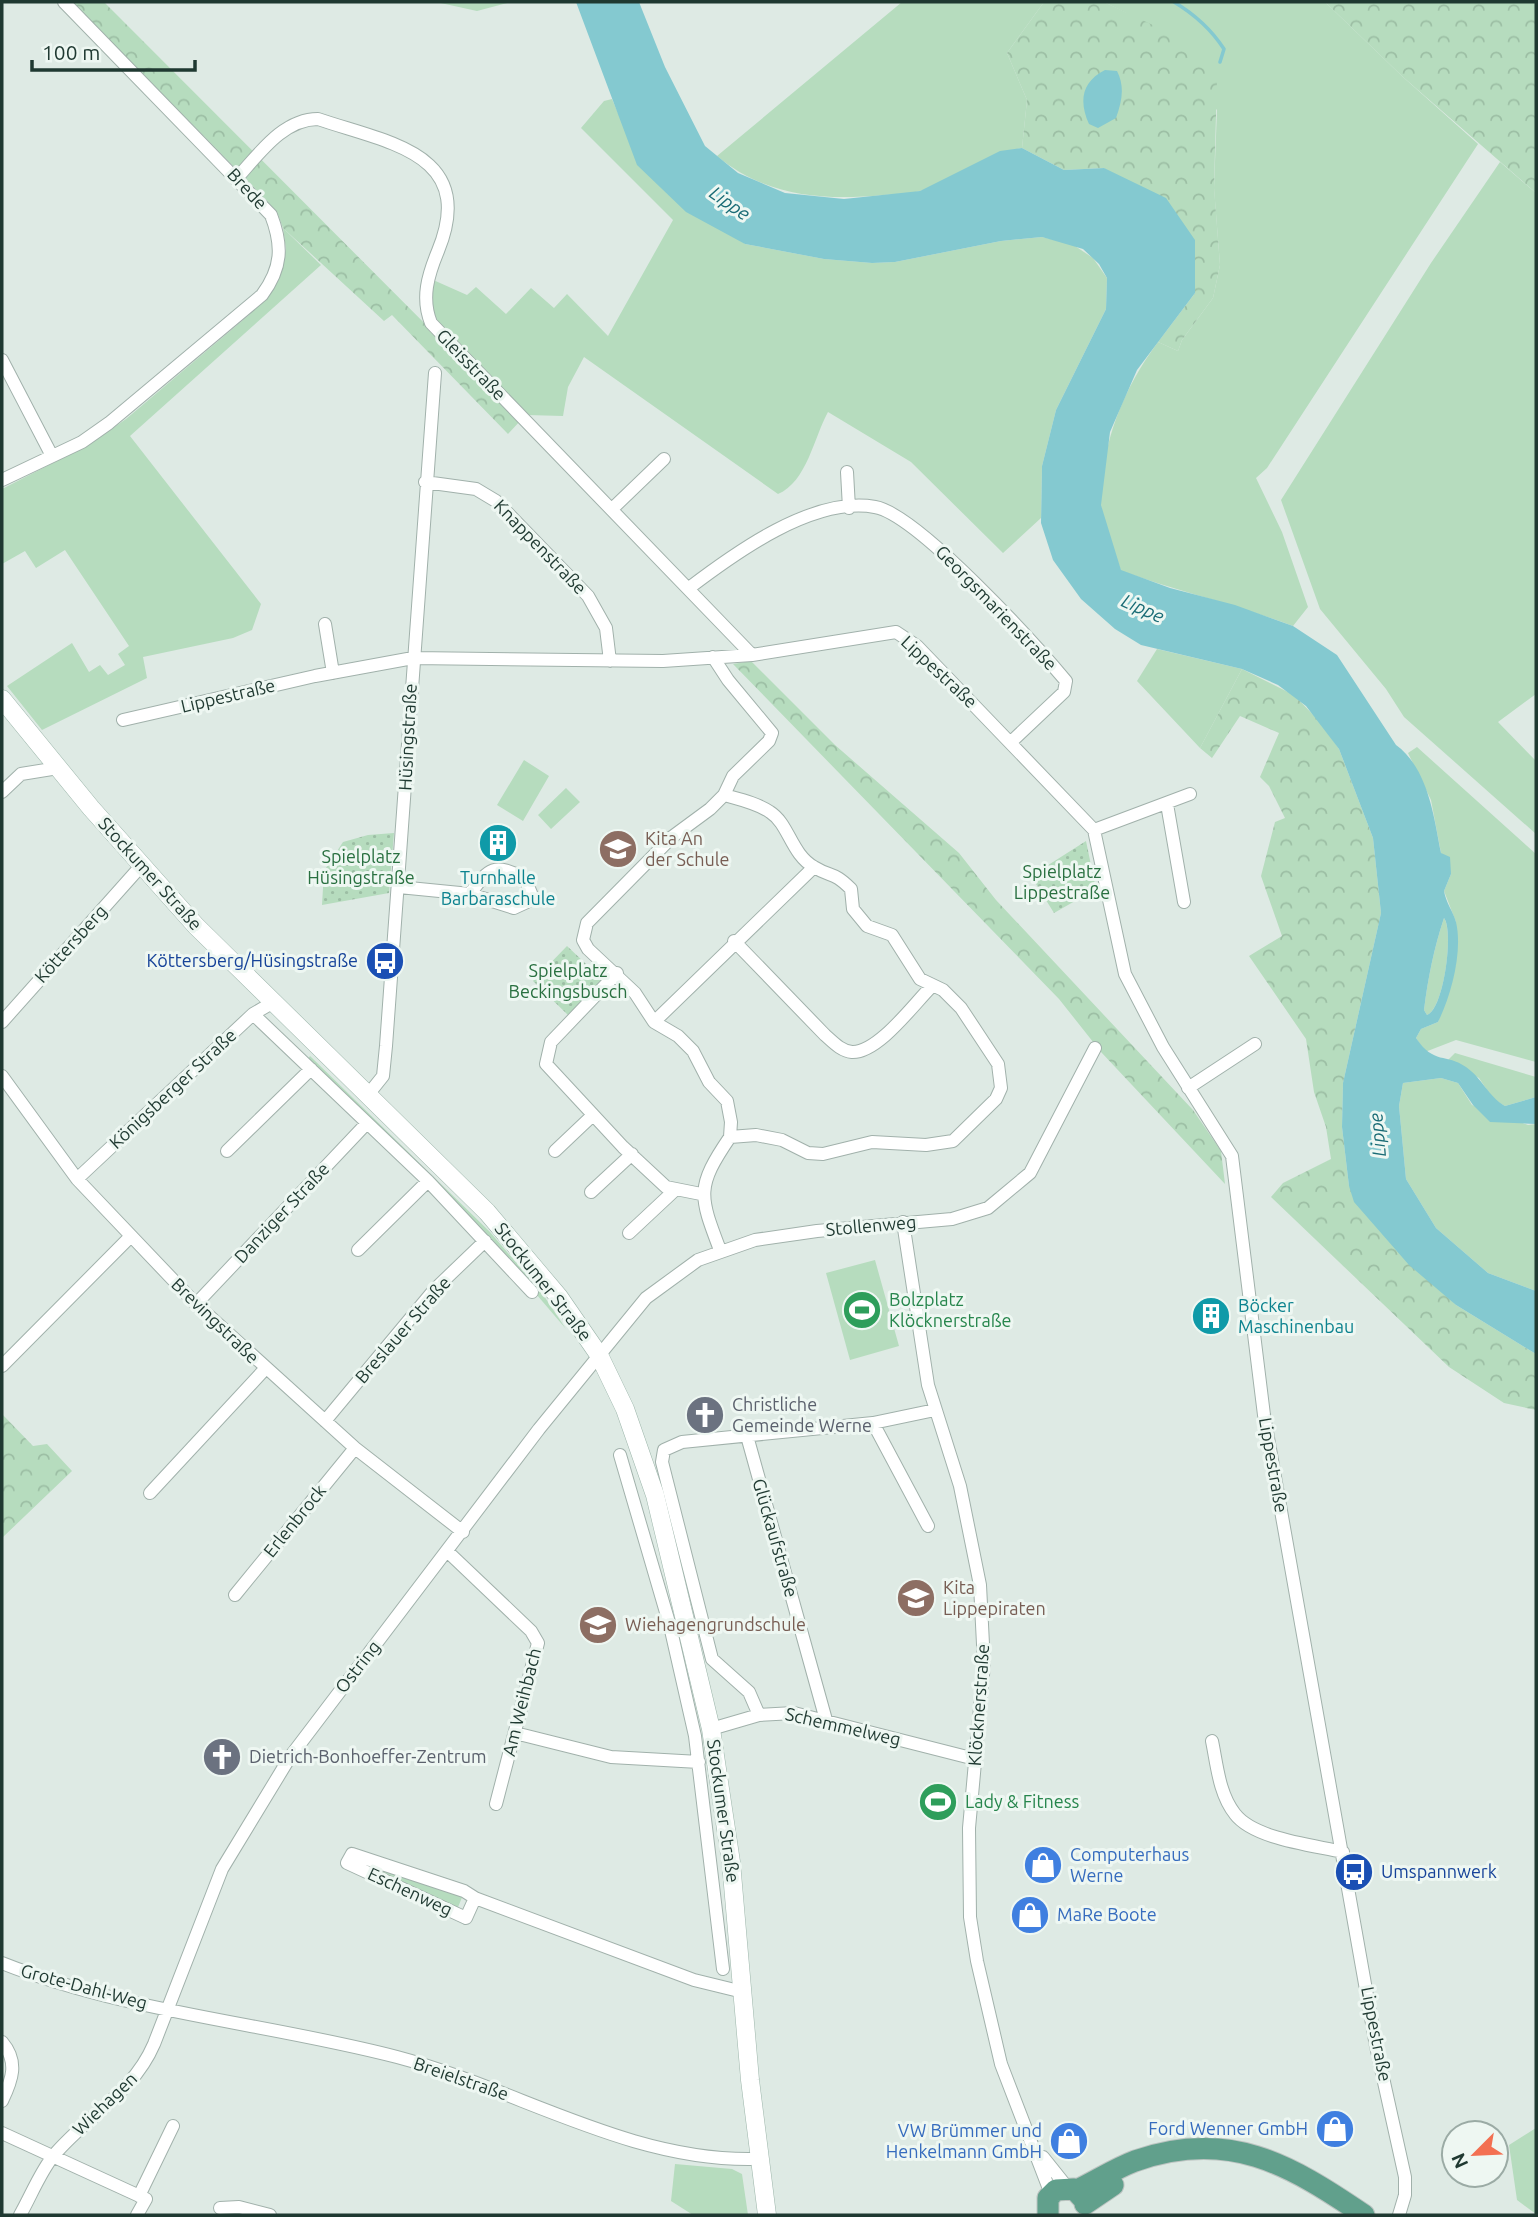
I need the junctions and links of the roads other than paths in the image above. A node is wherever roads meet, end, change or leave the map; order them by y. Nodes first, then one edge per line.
1 (64, 2) edge
2 (237, 178) junction
3 (2, 360) edge
4 (435, 373) dead end
5 (52, 456) junction
6 (664, 458) dead end
7 (847, 472) dead end
8 (2, 480) edge
9 (425, 482) junction
10 (849, 508) junction
11 (612, 509) junction
12 (689, 588) junction
13 (325, 624) dead end
14 (752, 655) junction
15 (713, 657) junction
16 (413, 658) junction
17 (610, 661) junction
18 (333, 673) junction
19 (2, 699) edge
20 (123, 720) dead end
21 (1011, 742) junction
22 (58, 768) junction
23 (2, 792) edge
24 (723, 794) junction
25 (1190, 794) dead end
26 (1167, 804) junction
27 (1094, 831) junction
28 (141, 866) junction
29 (814, 867) junction
30 (399, 887) junction
31 (470, 894) junction
32 (1184, 902) dead end
33 (734, 941) junction
34 (617, 973) junction
35 (931, 987) junction
36 (272, 1003) junction
37 (253, 1014) junction
38 (2, 1022) edge
39 (654, 1022) junction
40 (1255, 1044) dead end
41 (1095, 1048) dead end
42 (310, 1069) junction
43 (2, 1076) edge
44 (1188, 1088) junction
45 (367, 1096) junction
46 (593, 1115) junction
47 (367, 1123) junction
48 (730, 1137) junction
49 (227, 1151) dead end
50 (555, 1151) dead end
51 (632, 1154) junction
52 (77, 1179) junction
53 (428, 1181) junction
54 (675, 1190) junction
55 (591, 1192) dead end
56 (701, 1194) junction
57 (903, 1222) junction
58 (629, 1233) dead end
59 (130, 1237) junction
60 (485, 1241) junction
61 (358, 1250) dead end
62 (720, 1250) junction
63 (532, 1292) dead end
64 (196, 1304) junction
65 (599, 1356) junction
66 (2, 1366) edge
67 (265, 1369) junction
68 (935, 1410) junction
69 (325, 1421) junction
70 (873, 1423) junction
71 (747, 1436) junction
72 (355, 1448) junction
73 (620, 1455) dead end
74 (150, 1493) dead end
75 (928, 1526) dead end
76 (463, 1532) junction
77 (448, 1552) junction
78 (235, 1595) dead end
79 (759, 1715) junction
80 (826, 1720) junction
81 (711, 1729) junction
82 (515, 1733) junction
83 (1212, 1741) dead end
84 (975, 1759) junction
85 (699, 1762) junction
86 (496, 1804) dead end
87 (1343, 1852) junction
88 (475, 1898) junction
89 (2, 1963) edge
90 (723, 1969) dead end
91 (743, 1992) junction
92 (166, 2008) junction
93 (2, 2042) edge
94 (750, 2080) junction
95 (2, 2101) edge
96 (173, 2126) dead end
97 (2, 2133) edge
98 (52, 2157) junction
99 (751, 2159) junction
100 (139, 2196) junction
101 (1063, 2204) edge
102 (220, 2207) dead end
103 (20, 2215) edge
104 (137, 2215) edge
105 (270, 2215) edge
106 (758, 2215) edge
107 (767, 2215) edge
108 (1343, 2215) edge
109 (1364, 2215) edge
110 (1399, 2215) edge

1 - 2 street, Brede
2 - 5 street, Brede
2 - 11 street, Gleisstraße
3 - 5 street
4 - 9 street, Hüsingstraße
5 - 8 street, Brede
6 - 11 street
7 - 10 street
9 - 16 street, Hüsingstraße
9 - 17 street, Knappenstraße
10 - 12 street, Georgsmarienstraße
10 - 21 street, Georgsmarienstraße
11 - 12 street, Gleisstraße
12 - 14 street, Gleisstraße
13 - 18 street
14 - 15 street, Lippestraße
14 - 21 street, Lippestraße
15 - 17 street, Lippestraße
15 - 24 street
16 - 17 street, Lippestraße
16 - 18 street, Lippestraße
16 - 30 street, Hüsingstraße
18 - 20 street, Lippestraße
19 - 22 main road, Stockumer Straße
21 - 27 street, Lippestraße
22 - 23 street
22 - 28 main road, Stockumer Straße
24 - 29 street
24 - 34 street
25 - 26 street
26 - 27 street
26 - 32 street
27 - 44 street, Lippestraße
28 - 36 main road, Stockumer Straße
28 - 38 street, Köttersberg
29 - 33 street
29 - 35 street
30 - 31 street
30 - 45 street, Hüsingstraße
31 - 31 street
33 - 35 street
33 - 39 street
34 - 39 street
34 - 46 street
35 - 48 street
36 - 37 street, Königsberger Straße
36 - 45 main road, Stockumer Straße
37 - 42 street, Stockumer Straße
37 - 52 street, Königsberger Straße
39 - 48 street
40 - 44 street
41 - 57 street, Stollenweg
42 - 47 street, Stockumer Straße
42 - 49 street
43 - 52 street, Brevingstraße
44 - 87 street, Lippestraße
45 - 65 main road, Stockumer Straße
46 - 50 street
46 - 51 street
47 - 53 street, Stockumer Straße
47 - 64 street, Danziger Straße
48 - 56 street
51 - 54 street
51 - 55 street
52 - 59 street, Brevingstraße
53 - 60 street, Stockumer Straße
53 - 61 street
54 - 56 street
54 - 58 street
56 - 62 street
57 - 62 street, Stollenweg
57 - 68 street, Klöcknerstraße
59 - 64 street, Brevingstraße
59 - 66 street
60 - 63 street, Stockumer Straße
60 - 69 street, Breslauer Straße
62 - 65 street, Stollenweg
64 - 67 street, Brevingstraße
65 - 76 street, Ostring
65 - 81 main road, Stockumer Straße
67 - 69 street, Brevingstraße
67 - 74 street
68 - 70 street
68 - 84 street, Klöcknerstraße
69 - 72 street, Brevingstraße
70 - 71 street
70 - 75 street
71 - 79 street
71 - 80 street, Glückaufstraße
72 - 76 street, Brevingstraße
72 - 78 street, Erlenbrock
73 - 85 street, Stockumer Straße
76 - 77 street, Ostring
77 - 82 street, Am Weihbach
77 - 92 street, Ostring
79 - 80 street, Schemmelweg
79 - 81 street, Schemmelweg
80 - 84 street, Schemmelweg
81 - 91 main road, Stockumer Straße
82 - 85 street
82 - 86 street, Am Weihbach
83 - 87 street
84 - 101 street, Klöcknerstraße
85 - 90 street, Stockumer Straße
87 - 110 street, Lippestraße
88 - 88 street, Eschenweg
88 - 91 street, Eschenweg
89 - 92 street, Grote-Dahl-Weg
91 - 94 main road, Stockumer Straße
92 - 98 street, Wiehagen
92 - 99 street, Breielstraße
93 - 95 street
94 - 99 main road, Stockumer Straße
94 - 107 main road, Stockumer Straße
96 - 100 street
97 - 98 street
98 - 100 street
98 - 103 street, Wiehagen
99 - 106 main road, Stockumer Straße
100 - 104 street
101 - 108 main road
101 - 109 main road
102 - 105 street

